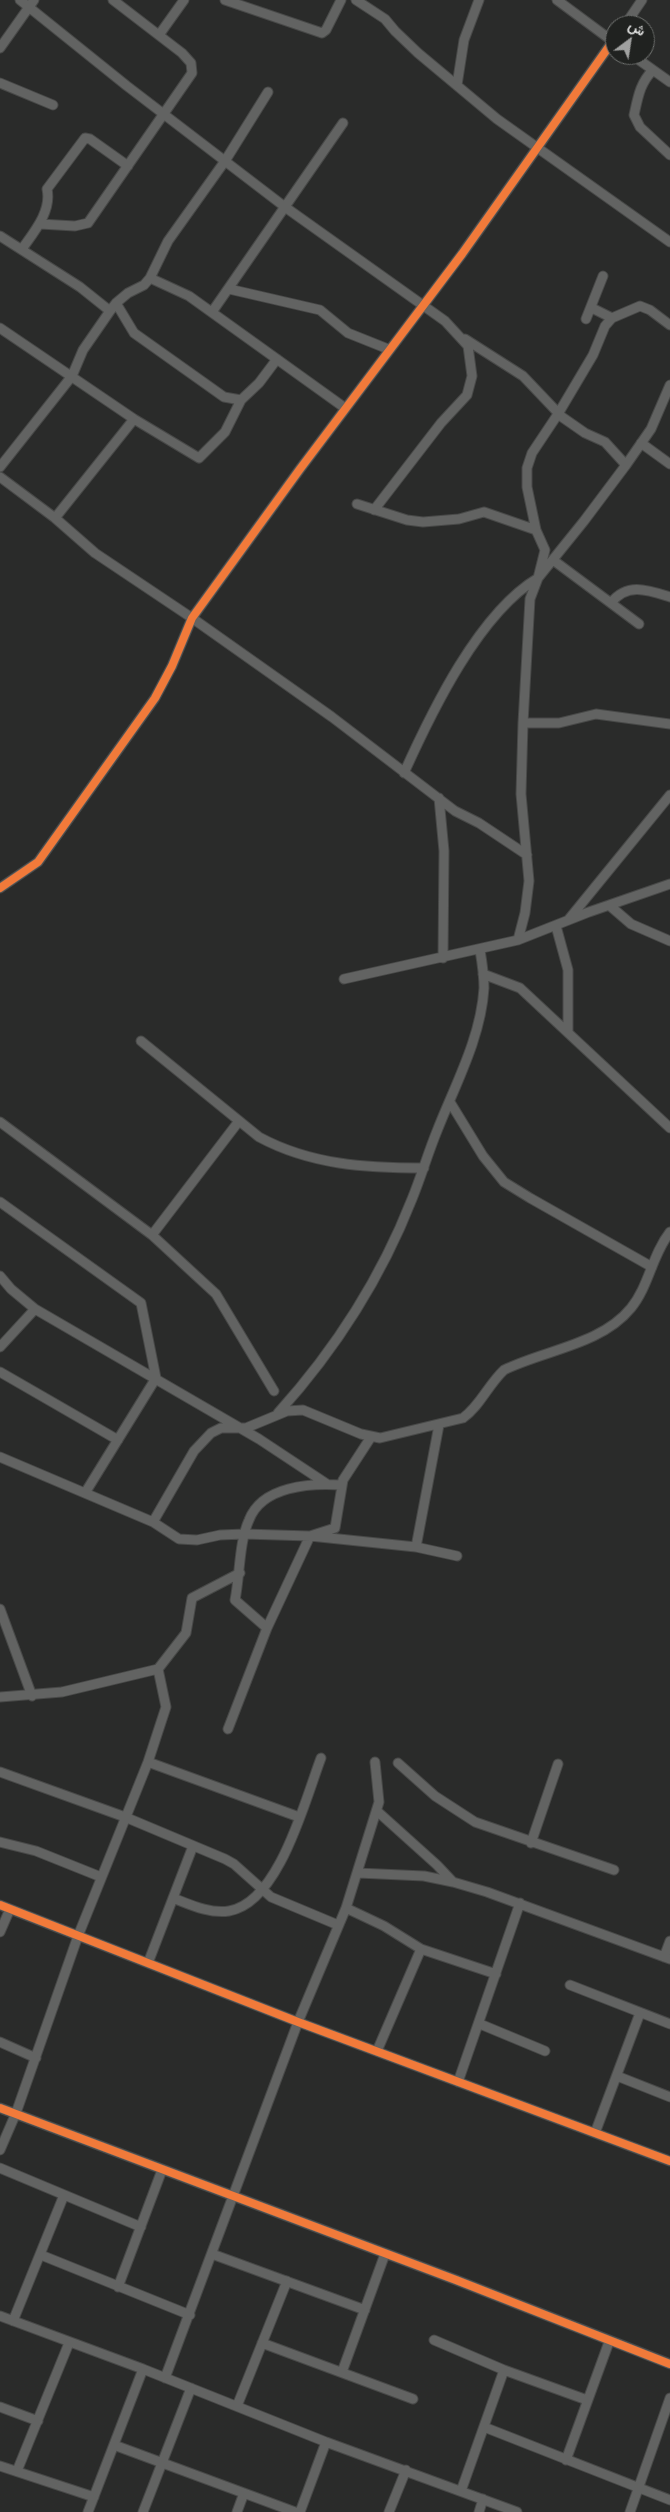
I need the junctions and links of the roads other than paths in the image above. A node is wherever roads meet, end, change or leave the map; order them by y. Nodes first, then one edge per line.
1 (20, 0) edge
2 (113, 0) edge
3 (184, 0) edge
4 (225, 0) edge
5 (341, 0) edge
6 (356, 0) edge
7 (479, 0) edge
8 (557, 0) edge
9 (642, 0) edge
10 (31, 3) edge
11 (631, 15) edge
12 (159, 35) junction
13 (605, 35) edge
14 (0, 48) edge
15 (605, 54) edge
16 (646, 65) edge
17 (653, 70) junction
18 (670, 82) edge
19 (0, 83) edge
20 (457, 85) junction
21 (268, 92) dead end
22 (53, 105) dead end
23 (164, 114) junction
24 (343, 122) dead end
25 (537, 148) junction
26 (670, 155) edge
27 (225, 161) junction
28 (128, 166) junction
29 (285, 207) junction
30 (40, 224) junction
31 (0, 236) edge
32 (670, 242) edge
33 (22, 249) junction
34 (603, 276) dead end
35 (150, 278) junction
36 (229, 289) junction
37 (116, 303) junction
38 (421, 306) junction
39 (592, 308) junction
40 (110, 311) junction
41 (212, 312) junction
42 (612, 318) junction
43 (586, 319) dead end
44 (670, 325) edge
45 (1, 331) edge
46 (462, 337) junction
47 (388, 350) junction
48 (277, 359) junction
49 (72, 376) junction
50 (670, 386) edge
51 (241, 400) junction
52 (345, 408) junction
53 (558, 414) junction
54 (134, 419) junction
55 (642, 443) junction
56 (670, 464) edge
57 (626, 465) junction
58 (0, 467) edge
59 (0, 477) edge
60 (357, 504) dead end
61 (374, 510) junction
62 (56, 518) junction
63 (536, 530) junction
64 (553, 560) junction
65 (538, 578) junction
66 (670, 597) edge
67 (611, 604) junction
68 (192, 618) junction
69 (639, 624) dead end
70 (523, 723) junction
71 (670, 724) edge
72 (404, 773) junction
73 (670, 796) edge
74 (439, 798) junction
75 (527, 855) junction
76 (670, 884) edge
77 (0, 888) edge
78 (609, 904) junction
79 (568, 921) junction
80 (556, 926) junction
81 (518, 940) junction
82 (670, 941) edge
83 (480, 950) junction
84 (443, 958) junction
85 (484, 974) junction
86 (344, 979) dead end
87 (568, 1032) junction
88 (141, 1041) dead end
89 (450, 1102) junction
90 (239, 1121) junction
91 (0, 1122) edge
92 (670, 1128) edge
93 (424, 1168) junction
94 (0, 1202) edge
95 (670, 1232) edge
96 (152, 1235) junction
97 (652, 1267) junction
98 (0, 1276) edge
99 (35, 1310) junction
100 (0, 1347) edge
101 (0, 1372) edge
102 (156, 1378) junction
103 (274, 1391) dead end
104 (276, 1415) junction
105 (440, 1425) junction
106 (234, 1427) junction
107 (371, 1437) junction
108 (118, 1440) junction
109 (0, 1457) edge
110 (327, 1484) junction
111 (341, 1485) junction
112 (85, 1493) junction
113 (153, 1522) junction
114 (244, 1534) junction
115 (310, 1536) junction
116 (416, 1547) junction
117 (456, 1556) dead end
118 (240, 1573) junction
119 (0, 1609) edge
120 (267, 1628) junction
121 (158, 1669) junction
122 (32, 1696) junction
123 (0, 1697) edge
124 (228, 1729) dead end
125 (321, 1758) dead end
126 (148, 1762) junction
127 (375, 1762) dead end
128 (398, 1763) dead end
129 (558, 1764) dead end
130 (0, 1772) edge
131 (377, 1811) junction
132 (125, 1817) junction
133 (299, 1817) junction
134 (0, 1842) edge
135 (531, 1843) junction
136 (193, 1846) junction
137 (614, 1870) dead end
138 (358, 1873) junction
139 (101, 1877) junction
140 (453, 1882) junction
141 (262, 1890) junction
142 (173, 1898) junction
143 (520, 1904) junction
144 (0, 1905) edge
145 (346, 1908) junction
146 (10, 1909) junction
147 (338, 1925) junction
148 (0, 1932) edge
149 (78, 1936) junction
150 (670, 1941) edge
151 (421, 1949) junction
152 (667, 1958) edge
153 (148, 1964) junction
154 (496, 1974) junction
155 (570, 1985) dead end
156 (640, 2013) junction
157 (298, 2022) junction
158 (480, 2024) junction
159 (670, 2024) edge
160 (0, 2042) edge
161 (377, 2051) junction
162 (546, 2051) dead end
163 (36, 2058) junction
164 (616, 2076) junction
165 (458, 2082) junction
166 (670, 2096) edge
167 (0, 2108) edge
168 (16, 2113) junction
169 (595, 2133) junction
170 (0, 2150) edge
171 (670, 2161) edge
172 (0, 2168) edge
173 (162, 2170) junction
174 (64, 2194) junction
175 (232, 2196) junction
176 (141, 2227) junction
177 (212, 2254) junction
178 (385, 2254) junction
179 (41, 2255) junction
180 (287, 2281) junction
181 (118, 2287) junction
182 (365, 2310) junction
183 (190, 2315) junction
184 (0, 2316) edge
185 (13, 2321) junction
186 (434, 2340) dead end
187 (609, 2342) junction
188 (69, 2343) junction
189 (262, 2343) junction
190 (670, 2364) edge
191 (143, 2369) junction
192 (504, 2370) junction
193 (342, 2372) junction
194 (165, 2378) junction
195 (191, 2388) junction
196 (670, 2398) edge
197 (413, 2399) dead end
198 (587, 2400) junction
199 (236, 2406) junction
200 (0, 2407) edge
201 (38, 2421) junction
202 (484, 2427) junction
203 (326, 2442) junction
204 (114, 2445) junction
205 (566, 2460) junction
206 (161, 2462) junction
207 (0, 2466) edge
208 (406, 2470) junction
209 (17, 2471) junction
210 (638, 2489) junction
211 (461, 2491) junction
212 (244, 2493) junction
213 (94, 2497) junction
214 (483, 2499) junction
215 (670, 2500) edge
216 (88, 2512) edge
217 (143, 2512) edge
218 (237, 2512) edge
219 (295, 2512) edge
220 (300, 2512) edge
221 (389, 2512) edge
222 (479, 2512) edge
223 (517, 2512) edge
224 (630, 2512) edge

1 - 10 street
2 - 12 street
3 - 12 street
4 - 5 street
6 - 20 street
7 - 20 street
8 - 13 street
9 - 11 street
10 - 14 street
10 - 23 street
12 - 23 street
15 - 25 street
16 - 17 street
17 - 18 street
17 - 26 street
19 - 22 street
20 - 25 street
21 - 27 street
23 - 27 street
23 - 28 street
24 - 29 street
25 - 32 street
25 - 38 street
27 - 29 street
27 - 35 street
28 - 30 street
28 - 30 street
29 - 36 street
29 - 38 street
30 - 33 street
31 - 33 street
33 - 40 street
34 - 39 street
35 - 37 street
35 - 41 street
36 - 41 street
36 - 47 street
37 - 40 street
37 - 51 street
38 - 46 street
38 - 47 street
39 - 42 street
39 - 43 street
40 - 49 street
41 - 48 street
42 - 44 street
42 - 53 street
45 - 49 street
46 - 53 street
46 - 61 street
47 - 52 street
48 - 51 street
48 - 52 street
49 - 54 street
49 - 58 street
50 - 55 street
51 - 54 street
52 - 68 street
53 - 57 street
53 - 63 street
54 - 62 street
55 - 56 street
55 - 57 street
57 - 64 street
59 - 62 street
60 - 61 street
61 - 63 street
62 - 68 street
63 - 65 street
64 - 65 street
64 - 67 street
65 - 70 street
65 - 72 street
66 - 67 street
67 - 69 street
68 - 72 street
68 - 77 street
70 - 71 street
70 - 75 street
72 - 74 street
73 - 79 street
74 - 75 street
74 - 84 street
75 - 81 street
76 - 78 street
78 - 79 street
78 - 82 street
79 - 80 street
80 - 81 street
80 - 87 street
81 - 83 street
83 - 84 street
83 - 85 street
84 - 86 street
85 - 87 street
85 - 89 street
87 - 92 street
88 - 90 street
89 - 93 street
89 - 97 street
90 - 93 street
90 - 96 street
91 - 96 street
93 - 104 street
94 - 102 street
95 - 97 street
96 - 103 street
97 - 105 street
98 - 99 street
99 - 100 street
99 - 102 street
101 - 108 street
102 - 106 street
102 - 108 street
104 - 106 street
104 - 107 street
105 - 107 street
105 - 116 street
106 - 110 street
106 - 113 street
107 - 111 street
108 - 112 street
109 - 112 street
110 - 111 street
110 - 114 street
111 - 115 street
112 - 113 street
113 - 114 street
114 - 115 street
114 - 118 street
115 - 116 street
115 - 120 street
116 - 117 street
118 - 120 street
118 - 121 street
119 - 122 street
120 - 124 street
121 - 122 street
121 - 126 street
122 - 123 street
125 - 133 street
126 - 132 street
126 - 133 street
127 - 131 street
128 - 135 street
129 - 135 street
130 - 132 street
131 - 138 street
131 - 140 street
132 - 136 street
132 - 139 street
133 - 141 street
134 - 139 street
135 - 137 street
136 - 141 street
136 - 142 street
138 - 140 street
138 - 145 street
139 - 149 street
140 - 143 street
141 - 142 street
141 - 147 street
142 - 153 street
143 - 152 street
143 - 154 street
144 - 146 street
145 - 147 street
145 - 151 street
146 - 148 street
146 - 149 street
147 - 157 street
149 - 153 street
149 - 163 street
150 - 152 street
151 - 154 street
151 - 161 street
153 - 157 street
154 - 158 street
155 - 156 street
156 - 159 street
156 - 164 street
157 - 161 street
157 - 175 street
158 - 162 street
158 - 165 street
160 - 163 street
161 - 165 street
163 - 168 street
164 - 166 street
164 - 169 street
165 - 169 street
167 - 168 street
168 - 170 street
168 - 173 street
169 - 171 street
172 - 174 street
173 - 175 street
173 - 176 street
174 - 176 street
174 - 179 street
175 - 177 street
175 - 178 street
176 - 181 street
177 - 180 street
177 - 183 street
178 - 182 street
178 - 187 street
179 - 181 street
179 - 185 street
180 - 182 street
180 - 189 street
181 - 183 street
182 - 193 street
183 - 194 street
184 - 185 street
185 - 188 street
186 - 192 street
187 - 190 street
187 - 198 street
188 - 191 street
188 - 201 street
189 - 193 street
189 - 199 street
191 - 194 street
191 - 204 street
192 - 198 street
192 - 202 street
193 - 197 street
194 - 195 street
195 - 199 street
195 - 206 street
196 - 210 street
198 - 205 street
199 - 203 street
200 - 201 street
201 - 209 street
202 - 205 street
202 - 211 street
203 - 208 street
203 - 220 street
204 - 206 street
204 - 213 street
205 - 210 street
206 - 212 street
206 - 217 street
207 - 209 street
208 - 211 street
208 - 221 street
209 - 213 street
210 - 215 street
210 - 224 street
211 - 214 street
212 - 218 street
212 - 219 street
213 - 216 street
214 - 222 street
214 - 223 street

